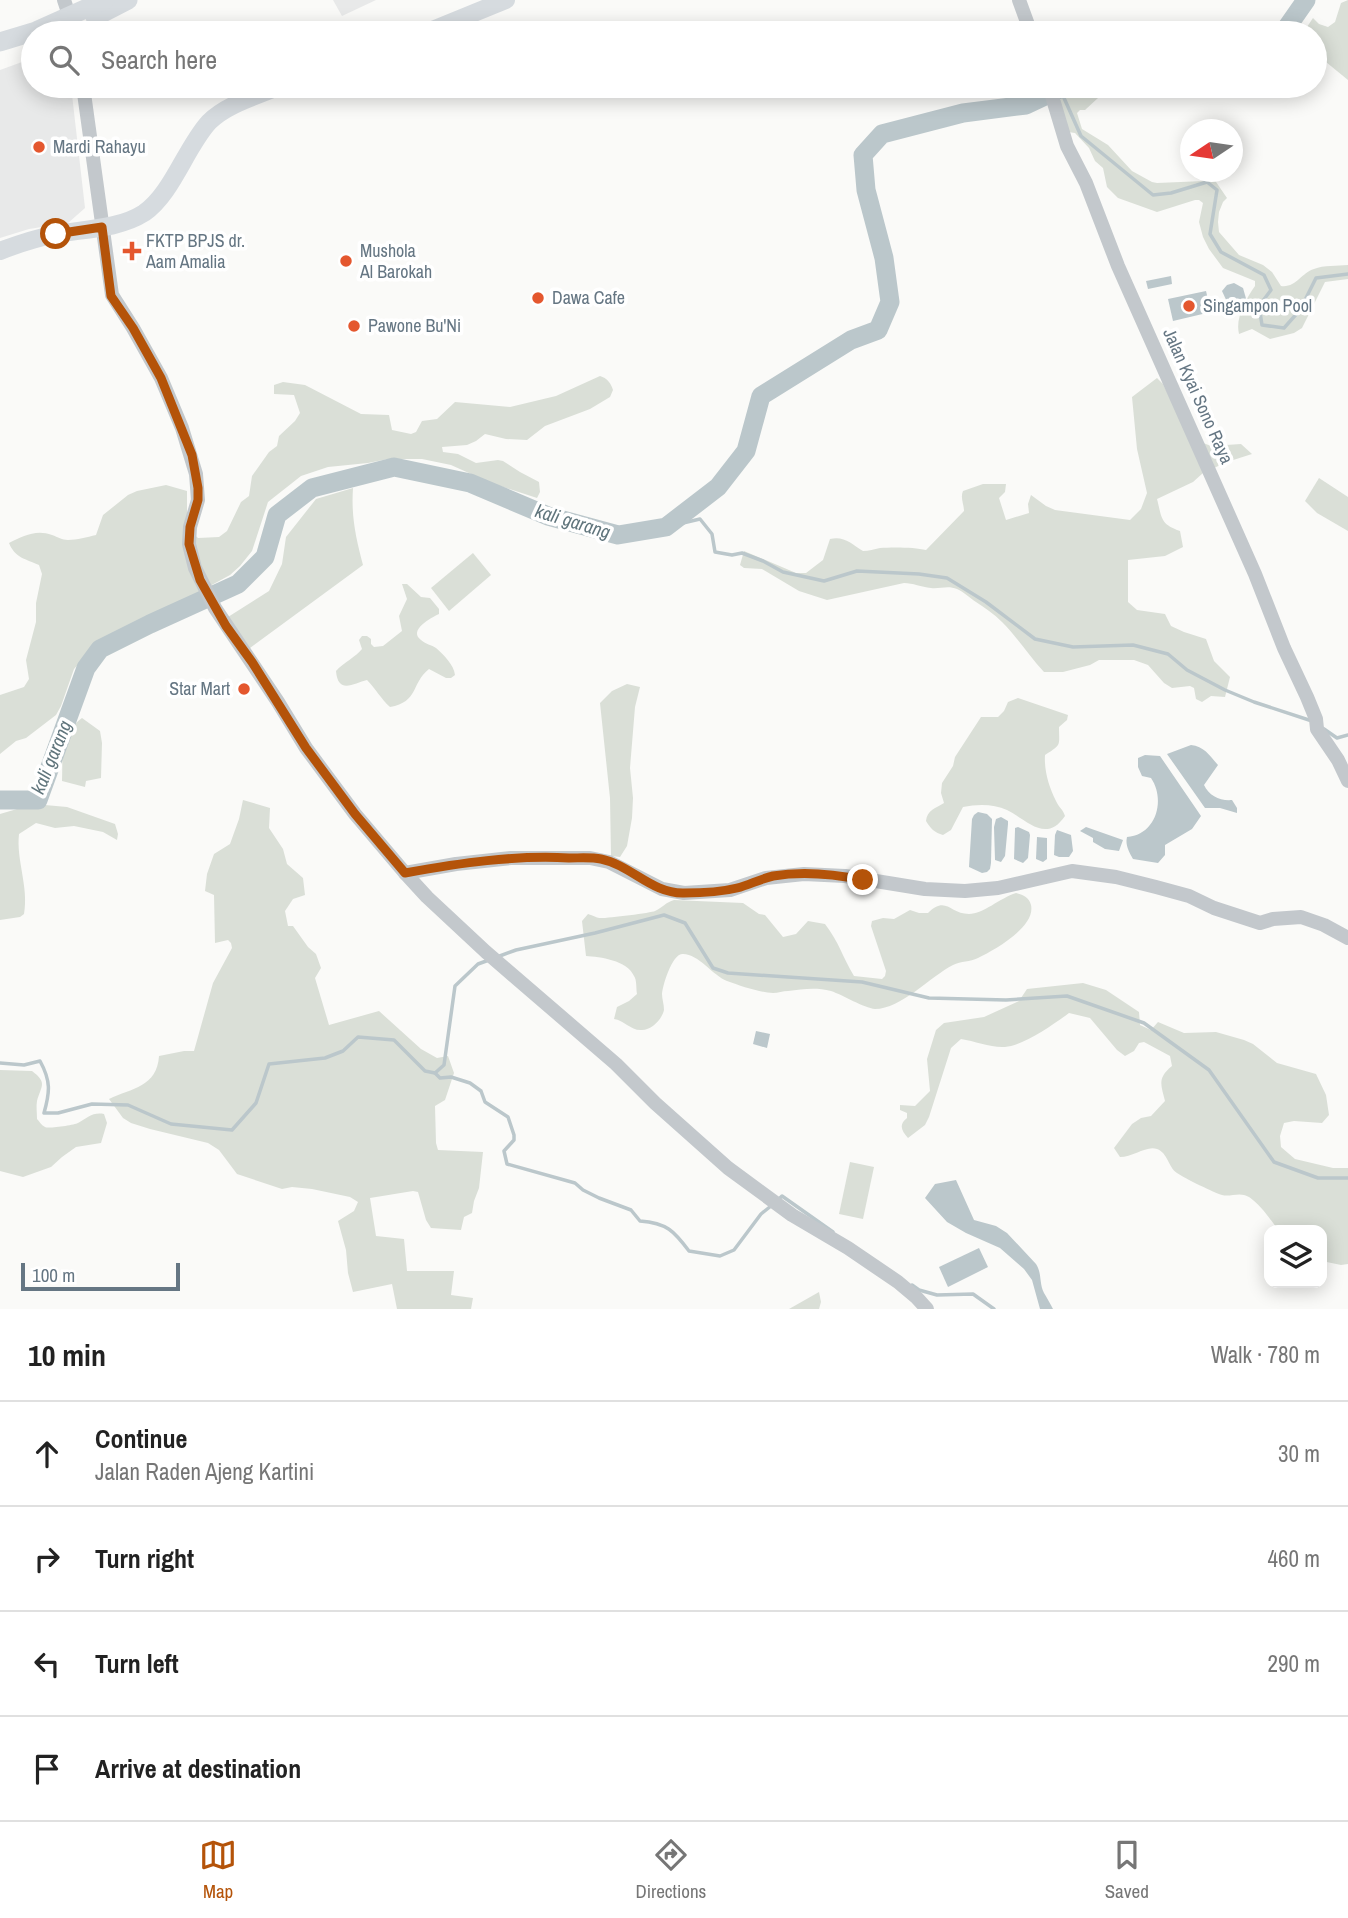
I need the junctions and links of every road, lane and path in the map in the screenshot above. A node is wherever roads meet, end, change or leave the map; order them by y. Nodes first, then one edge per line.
1 (105, 0) edge
2 (128, 0) edge
3 (506, 0) edge
4 (1019, 0) edge
5 (71, 21) edge
6 (72, 21) edge
7 (454, 21) edge
8 (1027, 21) edge
9 (21, 36) edge
10 (0, 43) edge
11 (21, 48) edge
12 (0, 56) edge
13 (85, 98) edge
14 (253, 98) edge
15 (1053, 98) edge
16 (102, 227) junction
17 (0, 251) edge
18 (1348, 782) edge
19 (405, 873) junction
20 (1348, 938) edge
21 (927, 1309) edge

1 - 5 highway
2 - 6 highway
3 - 7 main road
4 - 8 street
9 - 10 highway
11 - 12 highway
13 - 16 street
14 - 16 main road
15 - 18 street, Jalan Kyai Sono Raya
16 - 17 main road
16 - 19 street
19 - 20 street
19 - 21 street

